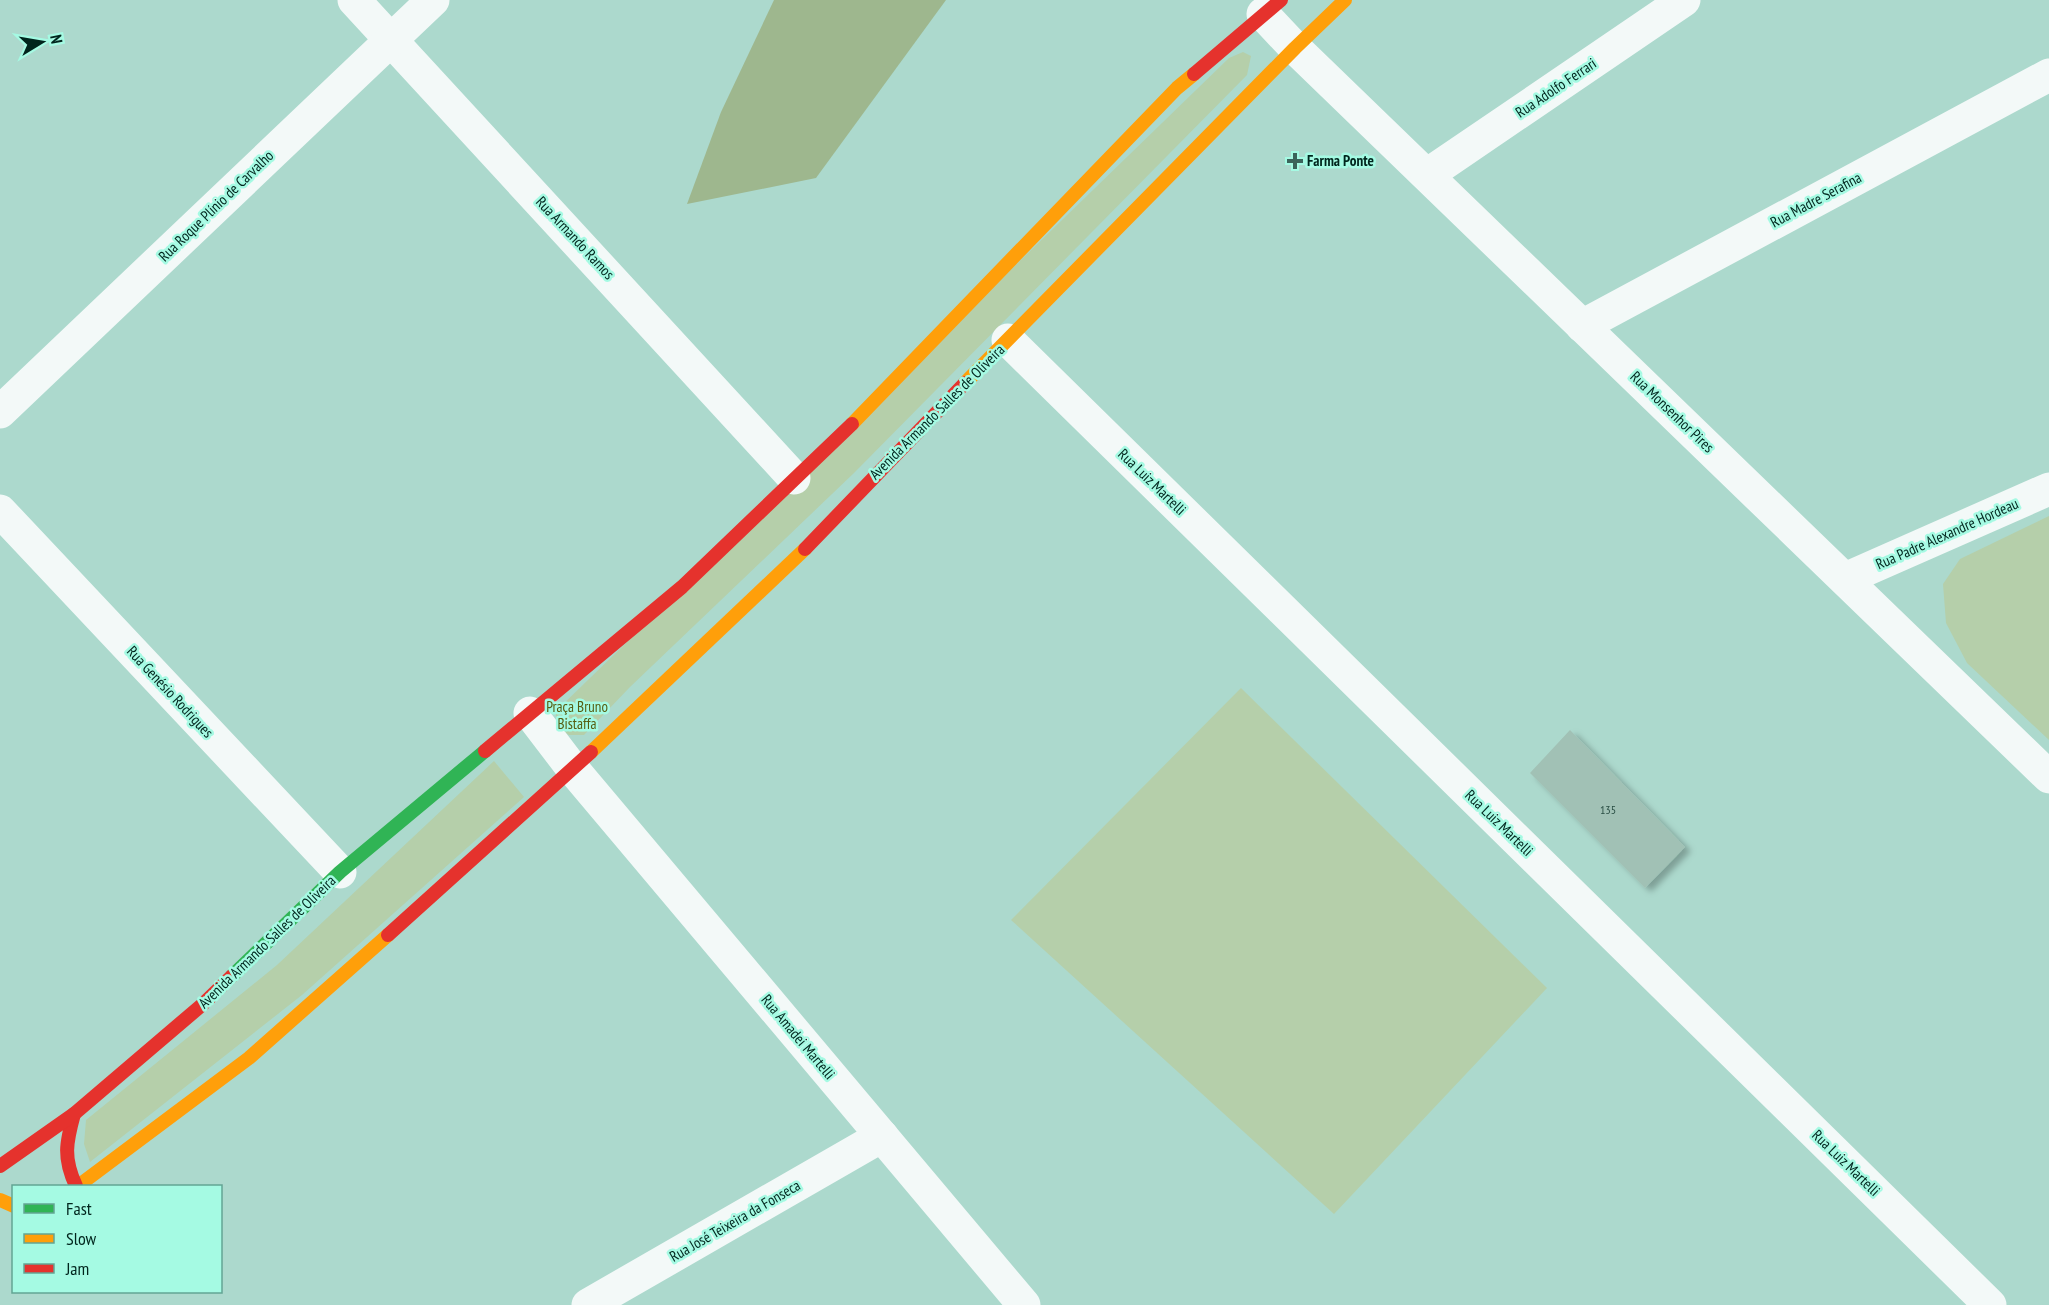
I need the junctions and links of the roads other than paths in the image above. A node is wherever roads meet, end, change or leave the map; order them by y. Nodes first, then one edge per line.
1 (354, 0) edge
2 (433, 0) edge
3 (1345, 0) edge
4 (1684, 0) edge
5 (1272, 7) edge
6 (392, 39) junction
7 (1295, 48) junction
8 (2049, 75) edge
9 (1427, 175) junction
10 (1582, 326) junction
11 (1008, 340) junction
12 (0, 412) edge
13 (794, 478) junction
14 (2049, 489) edge
15 (0, 512) edge
16 (1845, 579) junction
17 (530, 713) junction
18 (573, 768) junction
19 (2049, 777) edge
20 (340, 872) junction
21 (74, 1114) junction
22 (882, 1137) junction
23 (0, 1166) edge
24 (76, 1185) edge
25 (78, 1185) edge
26 (0, 1200) edge
27 (11, 1212) edge
28 (588, 1305) edge
29 (1024, 1305) edge
30 (1990, 1305) edge

1 - 6 street, Rua Armando Ramos
2 - 6 street, Rua Roque Plínio de Carvalho
3 - 7 main road, Avenida Armando Salles de Oliveira
4 - 9 street, Rua Adolfo Ferrari
5 - 7 street, Avenida Armando Salles de Oliveira
5 - 13 main road, Avenida Armando Salles de Oliveira
6 - 12 street, Rua Roque Plínio de Carvalho
6 - 13 street, Rua Armando Ramos
7 - 9 street, Rua Monsenhor Pires
7 - 11 main road, Avenida Armando Salles de Oliveira
8 - 10 street, Rua Madre Serafina
9 - 10 street, Rua Monsenhor Pires
10 - 16 street, Rua Monsenhor Pires
11 - 18 main road, Avenida Armando Salles de Oliveira
11 - 30 street, Rua Luiz Martelli
13 - 17 main road, Avenida Armando Salles de Oliveira
14 - 16 street, Rua Padre Alexandre Hordeau
15 - 20 street, Rua Genésio Rodrigues
16 - 19 street, Rua Monsenhor Pires
17 - 18 street
17 - 20 main road, Avenida Armando Salles de Oliveira
18 - 22 street, Rua Amadei Martelli
18 - 25 main road, Avenida Armando Salles de Oliveira
20 - 21 main road, Avenida Armando Salles de Oliveira
21 - 23 main road, Avenida Armando Salles de Oliveira
21 - 24 main road
22 - 28 street, Rua José Teixeira da Fonseca
22 - 29 street, Rua Amadei Martelli
26 - 27 main road

